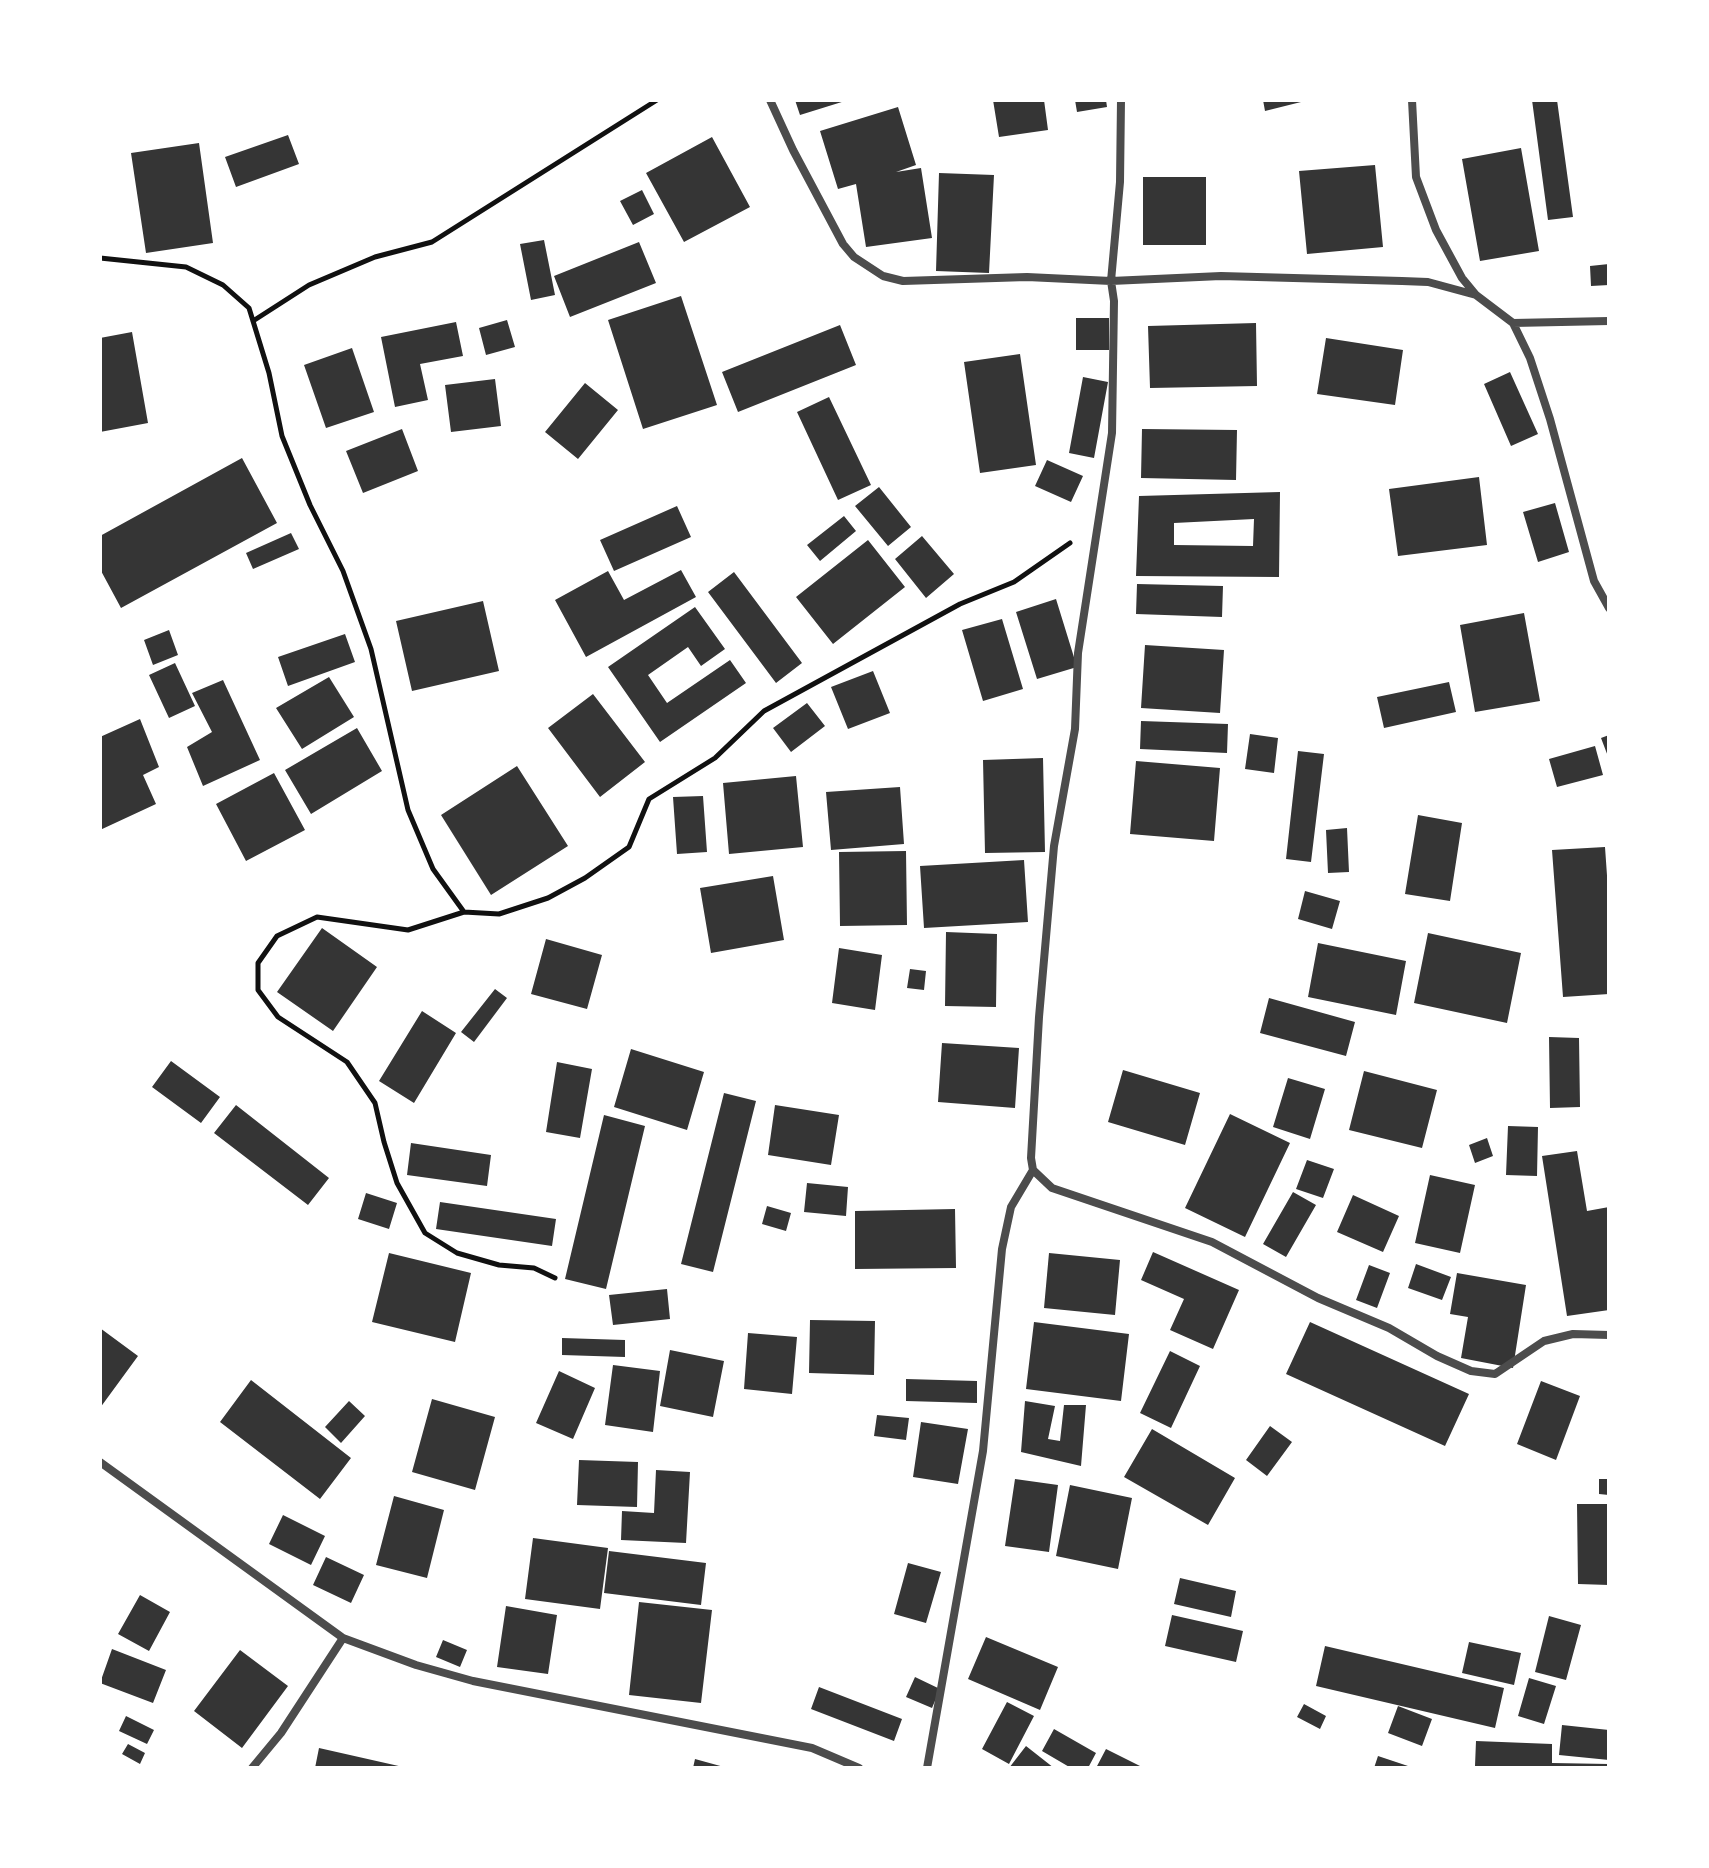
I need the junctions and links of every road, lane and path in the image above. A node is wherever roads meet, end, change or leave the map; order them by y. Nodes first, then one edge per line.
1 (657, 100) edge
2 (770, 100) edge
3 (1121, 100) edge
4 (1412, 100) edge
5 (100, 258) edge
6 (1111, 281) junction
7 (1476, 295) junction
8 (253, 321) junction
9 (1609, 321) edge
10 (1513, 323) junction
11 (1075, 539) dead end
12 (1609, 608) edge
13 (464, 912) junction
14 (1033, 1170) junction
15 (555, 1278) dead end
16 (1609, 1335) edge
17 (100, 1462) edge
18 (343, 1638) junction
19 (252, 1768) edge
20 (859, 1768) edge
21 (927, 1768) edge

1 - 8 path
2 - 6 street
3 - 6 street
4 - 7 street
5 - 8 path
6 - 7 street
6 - 14 street
7 - 10 street
8 - 13 path
9 - 10 street
10 - 12 street
11 - 13 path
13 - 15 path
14 - 16 street
14 - 21 street
17 - 18 street
18 - 19 street
18 - 20 street

